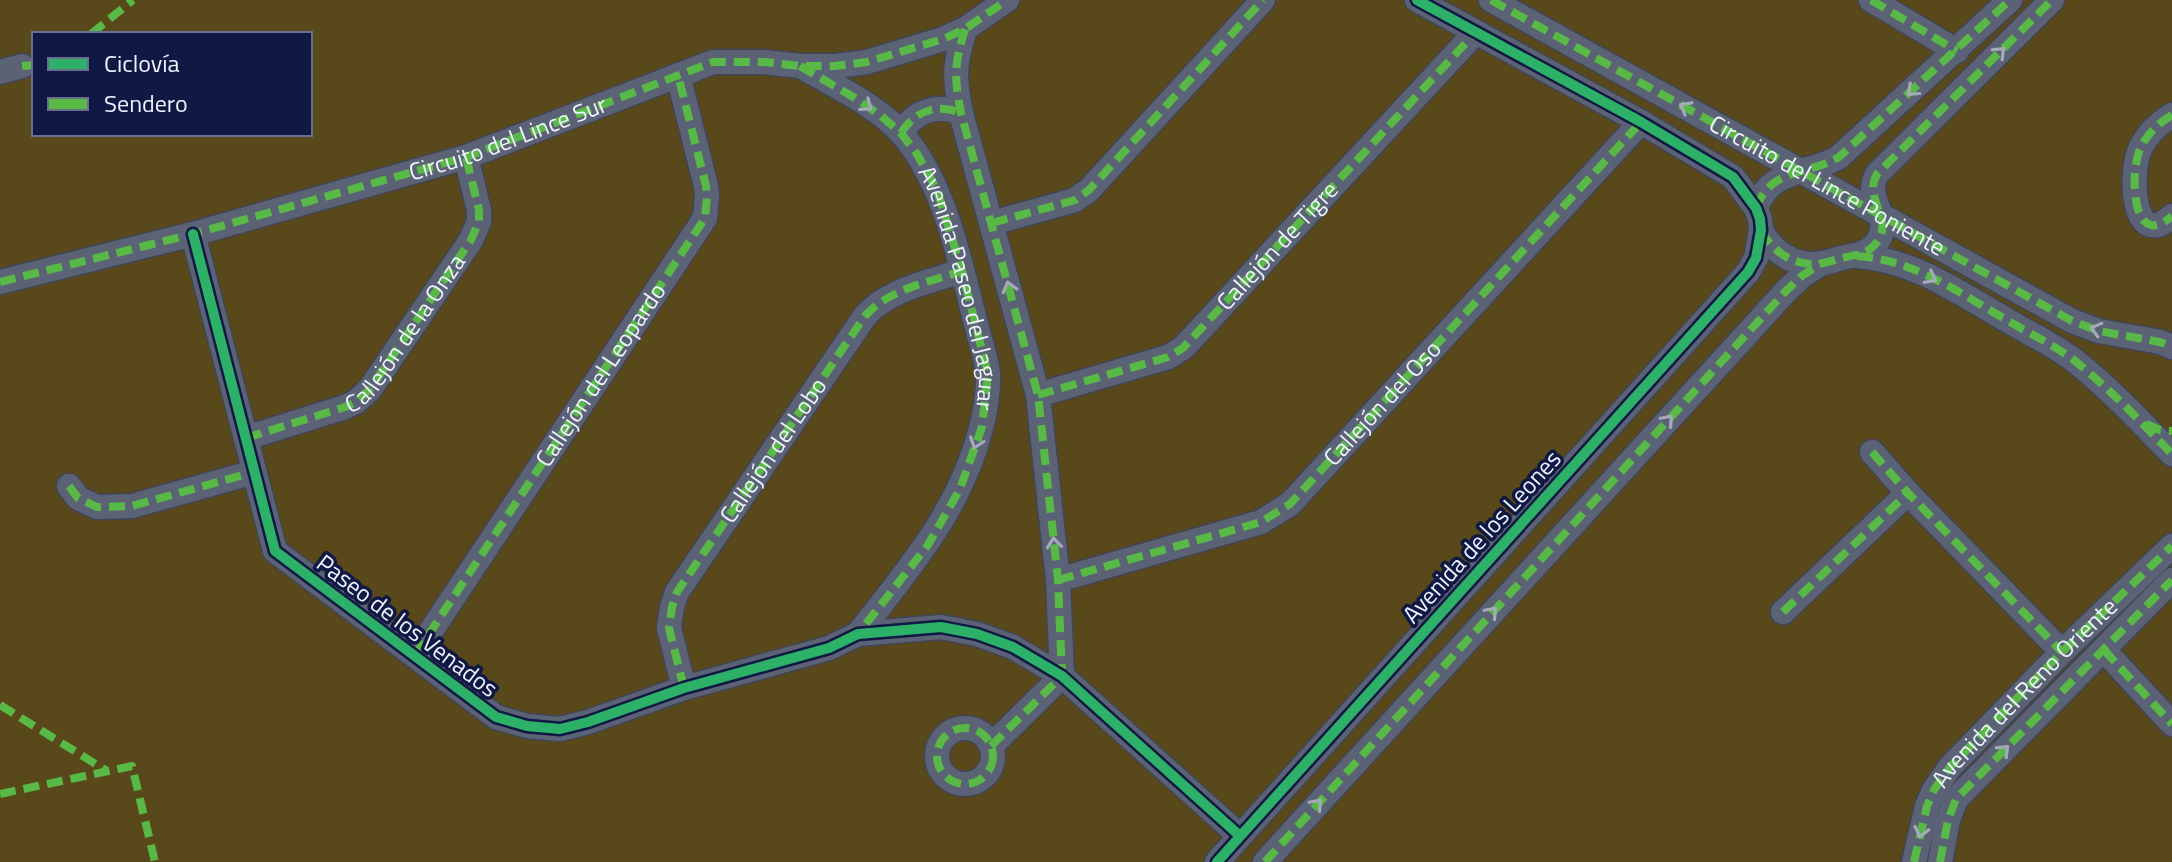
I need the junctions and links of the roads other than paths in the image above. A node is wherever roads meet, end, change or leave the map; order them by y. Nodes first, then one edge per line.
1 (1007, 0) edge
2 (1263, 0) edge
3 (1417, 0) edge
4 (1491, 0) edge
5 (1871, 0) edge
6 (2010, 0) edge
7 (2052, 0) edge
8 (965, 29) junction
9 (1476, 32) junction
10 (1957, 51) junction
11 (800, 66) junction
12 (678, 75) junction
13 (961, 113) junction
14 (2172, 115) edge
15 (1641, 122) junction
16 (901, 133) junction
17 (466, 157) junction
18 (1802, 172) junction
19 (1881, 216) junction
20 (2172, 216) edge
21 (1758, 219) junction
22 (992, 223) junction
23 (193, 234) junction
24 (1857, 256) junction
25 (1822, 263) junction
26 (962, 271) junction
27 (0, 282) edge
28 (2165, 339) edge
29 (1038, 395) junction
30 (2136, 417) junction
31 (2172, 431) edge
32 (246, 438) junction
33 (1872, 452) dead end
34 (2172, 454) edge
35 (254, 472) junction
36 (69, 486) dead end
37 (1908, 493) junction
38 (2172, 546) edge
39 (1058, 580) junction
40 (2172, 580) edge
41 (1783, 612) dead end
42 (858, 634) junction
43 (2104, 650) junction
44 (2062, 652) junction
45 (415, 655) junction
46 (1062, 676) junction
47 (684, 688) junction
48 (2172, 724) edge
49 (991, 746) dead end
50 (1240, 836) junction
51 (1217, 862) edge
52 (1265, 862) edge
53 (1914, 862) edge
54 (1940, 862) edge

1 - 8 street, Circuito del Lince Sur
2 - 22 street
3 - 9 street, Circuito del Lince Poniente
18 -> 4 street, Circuito del Lince Poniente
5 - 10 street
6 - 10 street, Avenida de los Leones
19 -> 7 street
8 - 11 street, Circuito del Lince Sur
8 - 13 street
9 - 15 street, Circuito del Lince Poniente
9 - 29 street, Callejón de Tigre
10 -> 18 street, Avenida de los Leones
11 - 12 street, Circuito del Lince Sur
11 -> 16 street, Avenida Paseo del Jaguar
12 - 17 street, Circuito del Lince Sur
12 - 45 street, Callejón del Leopardo
13 - 16 street
13 - 22 street
14 - 20 street
15 - 21 street, Circuito del Lince Poniente
15 - 39 street, Callejón del Oso
16 - 26 street, Avenida Paseo del Jaguar
17 - 23 street, Circuito del Lince Sur
17 - 32 street, Callejón de la Onza
18 - 19 street, Circuito del Lince Poniente
18 - 21 street, Avenida de los Leones
19 - 24 street
28 -> 19 street, Circuito del Lince Poniente
21 - 25 street, Circuito del Lince Poniente
21 - 50 street, Avenida de los Leones
29 -> 22 street
23 - 27 street, Circuito del Lince Sur
23 - 32 street, Paseo de los Venados
24 - 25 street
24 -> 30 street, Circuito del Lince Poniente
52 -> 25 street
26 -> 42 street, Avenida Paseo del Jaguar
26 - 47 street, Callejón del Lobo
39 -> 29 street
30 - 31 street
30 - 34 street, Circuito del Lince Poniente
32 - 35 street, Paseo de los Venados
33 - 37 street
35 - 36 street
35 - 45 street, Paseo de los Venados
37 - 41 street
37 - 44 street
38 - 44 street, Avenida del Reno Oriente
39 - 46 street
40 - 43 street, Avenida del Reno Oriente
42 - 46 street, Paseo de los Venados
42 - 47 street, Paseo de los Venados
43 - 48 street
54 -> 43 street, Avenida del Reno Oriente
44 -> 53 street, Avenida del Reno Oriente
45 - 47 street, Paseo de los Venados
46 - 49 street
46 - 50 street, Paseo de los Venados
50 - 51 street, Avenida de los Leones

